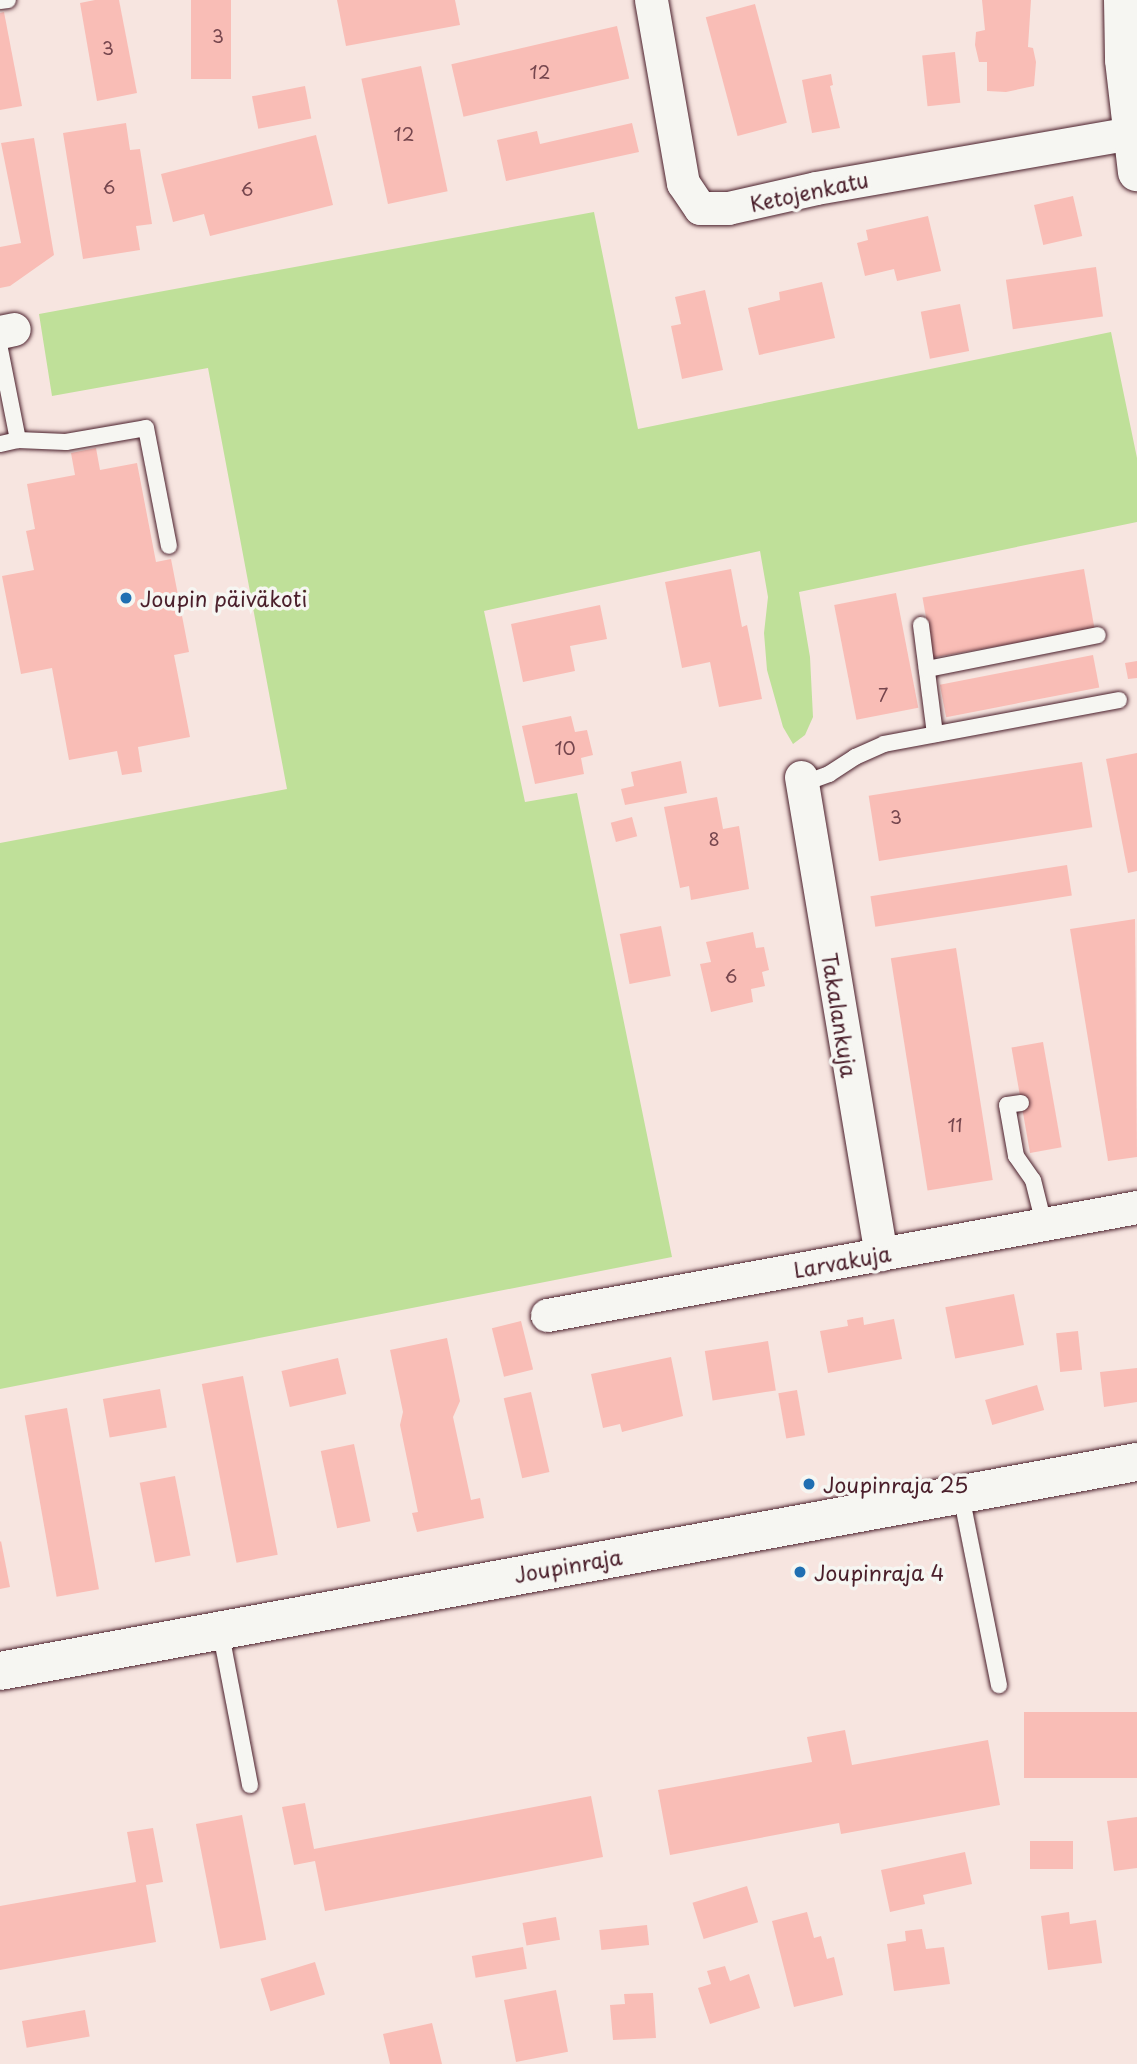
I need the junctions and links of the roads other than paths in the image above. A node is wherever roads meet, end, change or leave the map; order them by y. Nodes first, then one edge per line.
1 (8, 0) edge
2 (651, 0) edge
3 (1123, 0) edge
4 (0, 1) edge
5 (1131, 133) junction
6 (1137, 172) edge
7 (4, 336) edge
8 (18, 440) junction
9 (0, 444) edge
10 (169, 546) dead end
11 (921, 625) dead end
12 (1098, 635) dead end
13 (927, 669) junction
14 (1119, 700) dead end
15 (935, 734) junction
16 (801, 780) joint
17 (1021, 1103) dead end
18 (1137, 1207) edge
19 (1044, 1224) junction
20 (881, 1254) junction
21 (547, 1315) dead end
22 (1137, 1462) edge
23 (961, 1492) junction
24 (220, 1629) junction
25 (0, 1671) edge
26 (999, 1685) dead end
27 (250, 1785) dead end

1 - 4 lane
2 - 5 street, Ketojenkatu
3 - 5 street
5 - 6 street
7 - 8 lane
8 - 9 lane
8 - 10 lane
11 - 13 lane
12 - 13 lane
13 - 15 lane
14 - 15 lane
15 - 16 lane
16 - 20 street, Takalankuja
17 - 19 lane
18 - 19 street, Larvakuja
19 - 20 street, Larvakuja
20 - 21 street, Larvakuja
22 - 23 street, Joupinraja
23 - 24 street, Joupinraja
23 - 26 lane
24 - 25 street, Joupinraja
24 - 27 lane

